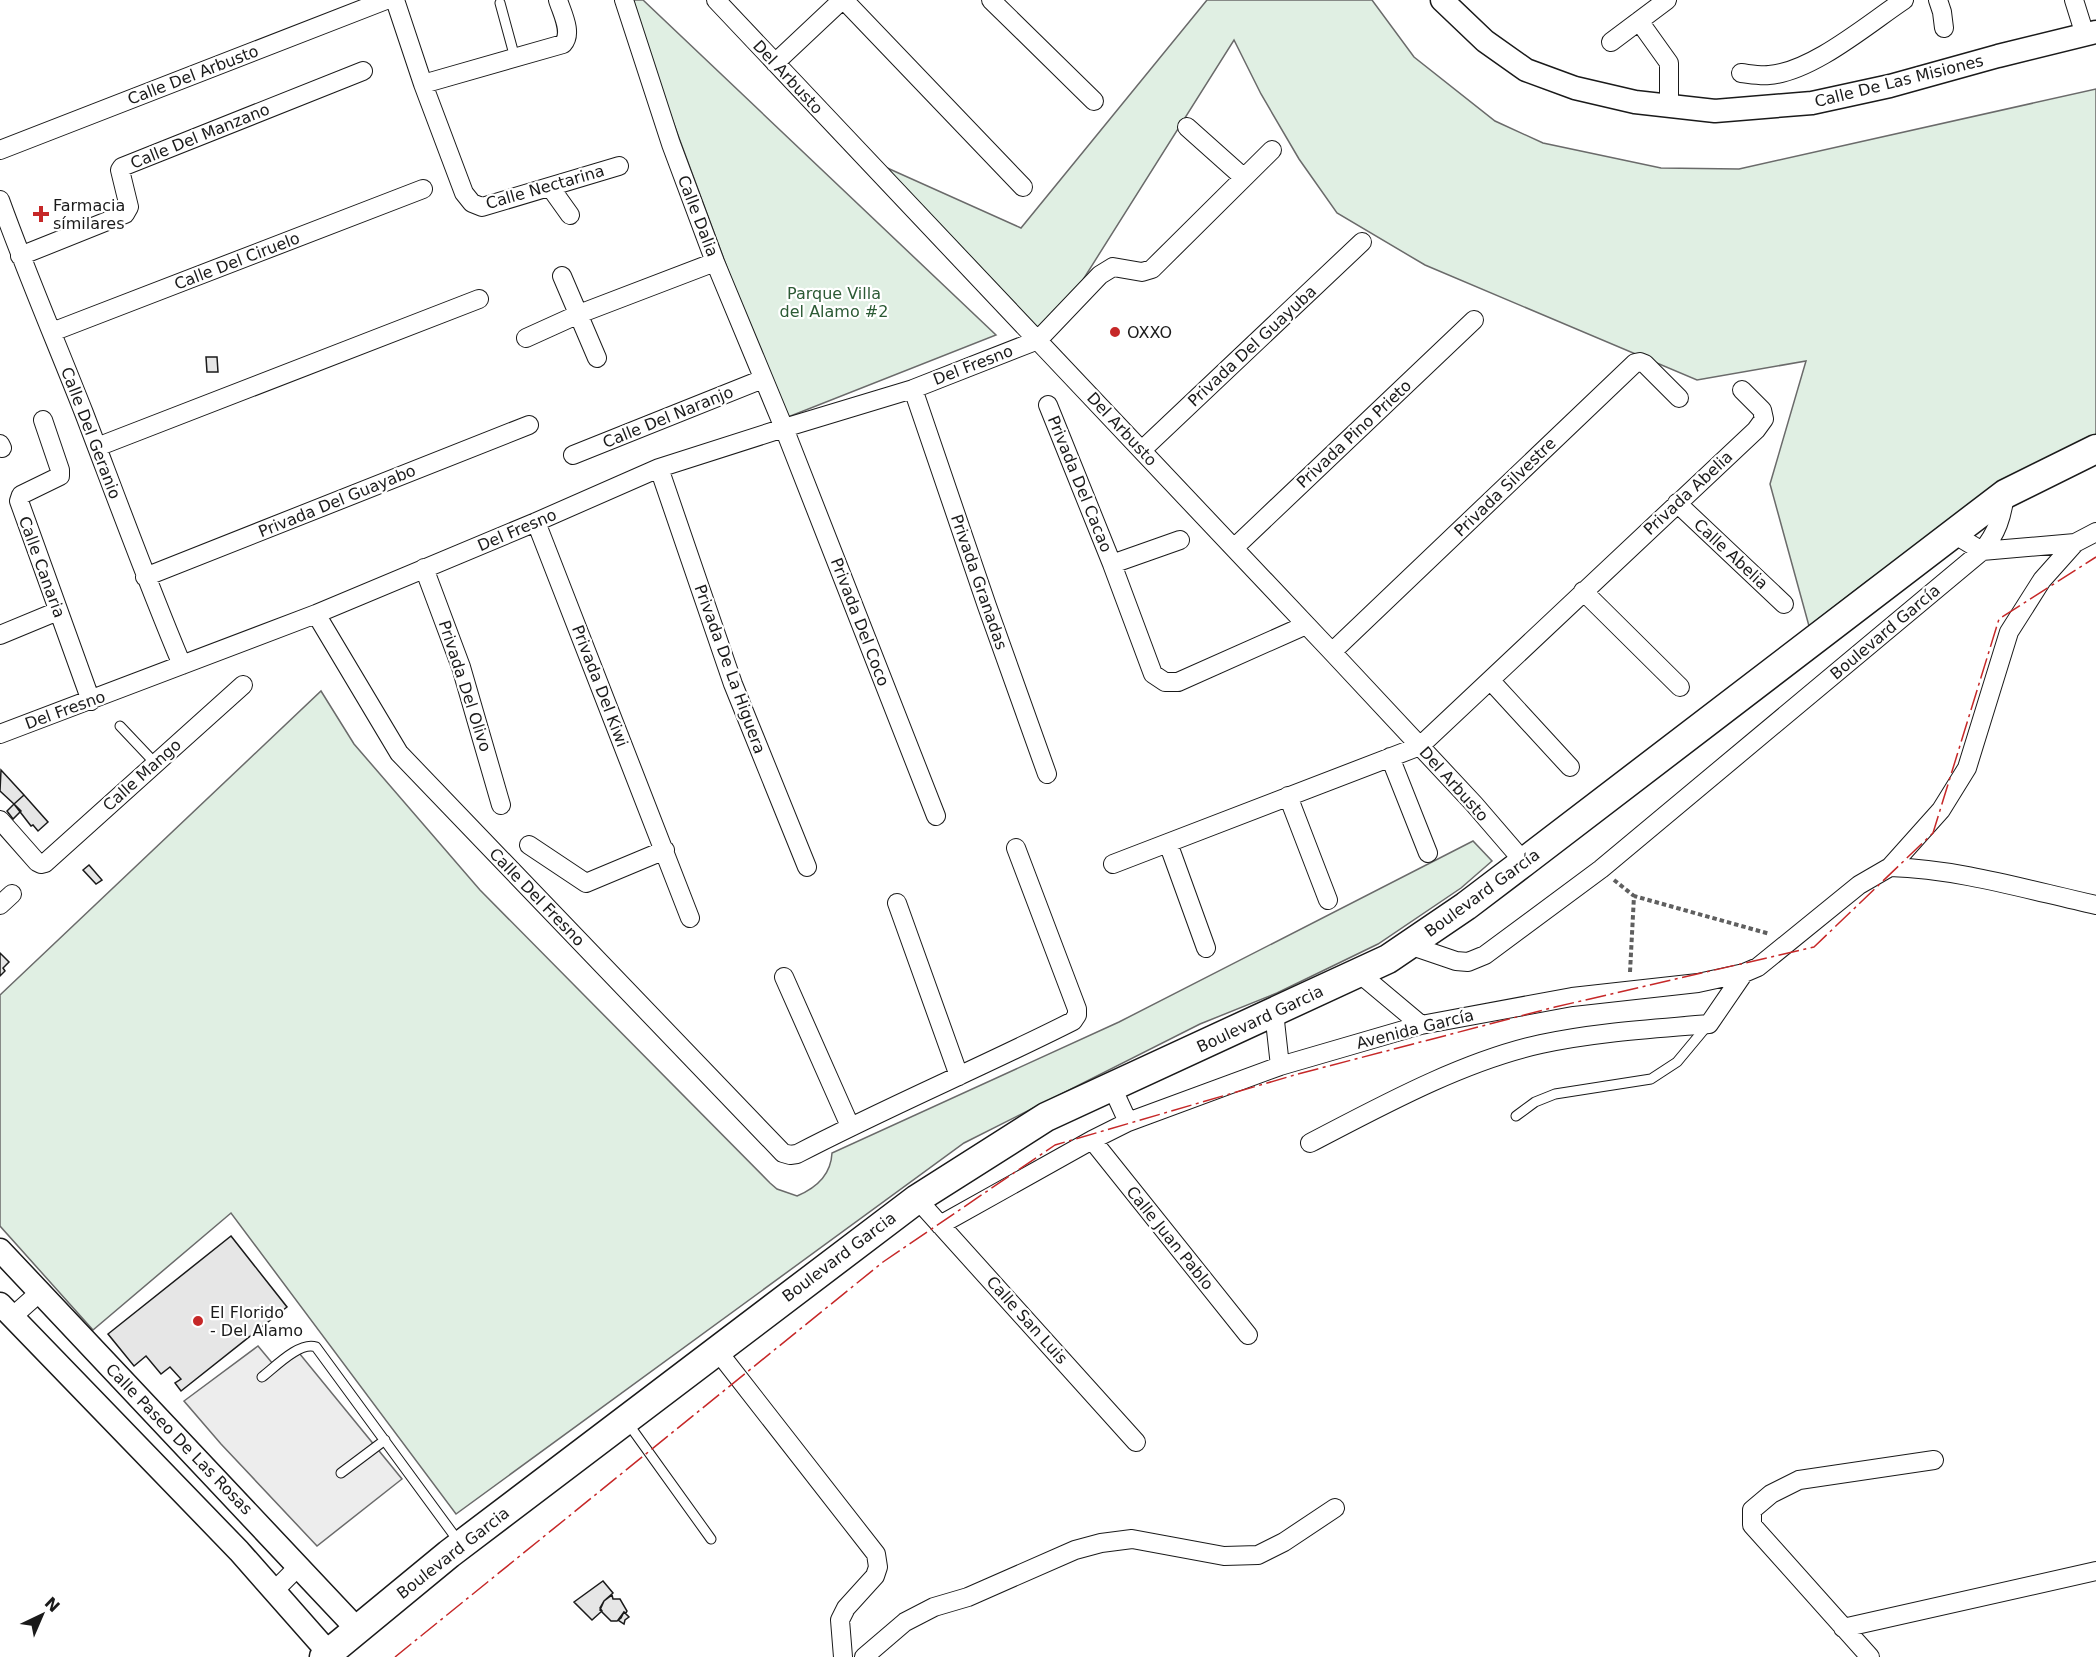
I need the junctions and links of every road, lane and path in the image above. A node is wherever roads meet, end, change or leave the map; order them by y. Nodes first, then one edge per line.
1 (386, 0) edge
2 (395, 0) edge
3 (558, 0) edge
4 (624, 0) edge
5 (716, 0) edge
6 (843, 0) edge
7 (991, 0) edge
8 (1667, 0) edge
9 (1904, 0) edge
10 (1938, 0) edge
11 (2074, 0) edge
12 (1446, 1) edge
13 (500, 3) dead end
14 (1639, 21) junction
15 (1944, 28) dead end
16 (2091, 33) edge
17 (1611, 42) dead end
18 (515, 58) junction
19 (775, 63) junction
20 (363, 71) dead end
21 (1741, 73) dead end
22 (423, 84) junction
23 (1094, 101) dead end
24 (1669, 107) junction
25 (1187, 127) dead end
26 (0, 150) edge
27 (1272, 150) dead end
28 (619, 166) dead end
29 (1243, 177) junction
30 (550, 187) junction
31 (1023, 187) dead end
32 (423, 189) dead end
33 (0, 200) edge
34 (570, 215) dead end
35 (1362, 242) dead end
36 (20, 256) junction
37 (715, 262) junction
38 (562, 276) dead end
39 (479, 299) dead end
40 (579, 314) junction
41 (1474, 320) dead end
42 (52, 332) junction
43 (526, 338) dead end
44 (1038, 340) junction
45 (597, 358) dead end
46 (763, 379) junction
47 (913, 389) junction
48 (1743, 390) dead end
49 (1679, 398) dead end
50 (1048, 405) dead end
51 (43, 420) dead end
52 (529, 425) dead end
53 (784, 428) junction
54 (97, 447) junction
55 (2096, 449) edge
56 (1142, 450) junction
57 (573, 455) dead end
58 (659, 468) junction
59 (2005, 494) junction
60 (1677, 503) junction
61 (536, 522) junction
62 (2096, 532) edge
63 (1952, 533) junction
64 (1180, 540) dead end
65 (2076, 543) junction
66 (1234, 548) junction
67 (1982, 551) junction
68 (1112, 564) junction
69 (424, 568) junction
70 (145, 577) junction
71 (1583, 591) junction
72 (1784, 604) dead end
73 (58, 611) junction
74 (316, 614) junction
75 (1306, 625) junction
76 (0, 635) edge
77 (1332, 652) junction
78 (182, 665) junction
79 (1490, 680) junction
80 (243, 685) dead end
81 (1680, 687) dead end
82 (90, 701) junction
83 (120, 726) dead end
84 (0, 734) edge
85 (1420, 746) junction
86 (1390, 757) junction
87 (155, 763) junction
88 (1570, 767) dead end
89 (1047, 774) dead end
90 (1288, 796) junction
91 (501, 805) dead end
92 (936, 816) dead end
93 (0, 820) edge
94 (1168, 843) junction
95 (529, 845) dead end
96 (1017, 848) dead end
97 (665, 850) junction
98 (1428, 854) dead end
99 (1524, 862) junction
100 (1113, 864) dead end
101 (807, 867) dead end
102 (1890, 867) junction
103 (1601, 869) junction
104 (1634, 896) junction
105 (1328, 900) dead end
106 (897, 903) dead end
107 (2096, 904) edge
108 (690, 918) dead end
109 (1792, 940) junction
110 (1409, 945) junction
111 (1206, 948) dead end
112 (1359, 973) junction
113 (1744, 973) junction
114 (784, 977) dead end
115 (1629, 991) junction
116 (1274, 1012) junction
117 (1709, 1024) junction
118 (1421, 1025) junction
119 (1280, 1066) junction
120 (959, 1076) junction
121 (1112, 1087) junction
122 (1516, 1116) dead end
123 (1128, 1122) junction
124 (850, 1126) junction
125 (1092, 1140) junction
126 (1310, 1143) dead end
127 (916, 1199) junction
128 (940, 1225) junction
129 (0, 1250) edge
130 (39, 1293) junction
131 (6, 1311) edge
132 (1248, 1335) dead end
133 (716, 1349) junction
134 (262, 1377) dead end
135 (625, 1419) junction
136 (385, 1440) junction
137 (1136, 1442) dead end
138 (1934, 1460) dead end
139 (341, 1473) dead end
140 (1335, 1508) dead end
141 (711, 1539) dead end
142 (461, 1545) junction
143 (299, 1566) junction
144 (2096, 1571) edge
145 (275, 1590) junction
146 (1843, 1628) junction
147 (357, 1629) junction
148 (326, 1655) edge
149 (843, 1657) edge
150 (864, 1657) edge
151 (1870, 1657) edge

1 - 26 street, Calle Del Arbusto
2 - 22 street
3 - 18 street
4 - 37 street, Calle Dalia
5 - 19 street, Del Arbusto
6 - 19 street
6 - 31 street
7 - 23 street
8 - 14 street
9 - 21 street
10 - 15 street
11 - 16 street
12 - 24 street, Calle De Las Misiones
13 - 18 lane
14 - 17 street
14 - 24 street
16 - 24 street, Calle De Las Misiones
18 - 22 street
19 - 44 street, Del Arbusto
20 - 36 street, Calle Del Manzano
22 - 30 street, Calle Nectarina
25 - 29 street
27 - 29 street
28 - 30 street, Calle Nectarina
29 - 44 street
30 - 34 street
32 - 42 street, Calle Del Ciruelo
33 - 36 street, Calle Del Geranio
35 - 56 street, Privada Del Guayuba
36 - 42 street, Calle Del Geranio
37 - 40 street
37 - 46 street, Calle Dalia
38 - 40 street
39 - 54 street
40 - 43 street
40 - 45 street
41 - 66 street, Privada Pino Prieto
42 - 54 street, Calle Del Geranio
44 - 47 street, Del Fresno
44 - 56 street, Del Arbusto
46 - 53 street, Calle Dalia
46 - 57 street, Calle Del Naranjo
47 - 53 street, Del Fresno
47 - 89 street, Privada Granadas
48 - 60 street, Privada Abelia
49 - 77 street, Privada Silvestre
50 - 68 street, Privada Del Cacao
51 - 73 street, Calle Canaria
52 - 70 street, Privada Del Guayabo
53 - 58 street, Del Fresno
53 - 92 street, Privada Del Coco
54 - 70 street, Calle Del Geranio
55 - 59 main road, Boulevard García
56 - 66 street, Del Arbusto
58 - 61 street, Del Fresno
58 - 101 street, Privada De La Higuera
59 - 63 main road, Boulevard García
59 - 67 street, Boulevard García
60 - 71 street, Privada Abelia
60 - 72 street, Calle Abelia
61 - 69 street, Del Fresno
61 - 97 street, Privada Del Kiwi
62 - 65 street
63 - 67 street
63 - 99 main road, Boulevard García
64 - 68 street, Privada Del Cacao
65 - 67 street
65 - 102 street, Avenida García
66 - 75 street, Del Arbusto
67 - 103 street, Boulevard García
68 - 75 street, Privada Del Cacao
69 - 74 street, Del Fresno
69 - 91 street, Privada Del Olivo
70 - 78 street, Calle Del Geranio
71 - 79 street, Privada Abelia
71 - 81 street
73 - 76 street
73 - 82 street, Calle Canaria
74 - 78 street, Del Fresno
74 - 124 street, Calle Del Fresno
75 - 77 street, Del Arbusto
77 - 85 street, Del Arbusto
78 - 82 street, Del Fresno
79 - 85 street, Privada Abelia
79 - 88 street
80 - 87 street, Calle Mango
82 - 84 street, Del Fresno
83 - 87 lane
85 - 86 street
85 - 99 street, Del Arbusto
86 - 90 street
86 - 98 street
87 - 93 street, Calle Mango
90 - 94 street
90 - 105 street
94 - 100 street
94 - 111 street
95 - 97 street
96 - 120 street
97 - 108 street, Privada Del Kiwi
99 - 110 main road, Boulevard García
102 - 107 street
102 - 109 street, Avenida García
103 - 104 path
103 - 110 street, Boulevard García
104 - 109 path
104 - 115 path
106 - 120 street
109 - 113 street, Avenida García
110 - 112 main road, Boulevard Garcia
112 - 116 main road, Boulevard Garcia
112 - 118 street
113 - 115 street, Avenida García
113 - 117 street
114 - 124 street
115 - 118 street, Avenida García
116 - 119 street
116 - 121 main road, Boulevard Garcia
117 - 122 lane
117 - 126 street
118 - 119 street, Avenida García
119 - 123 street, Avenida García
120 - 124 street
121 - 123 street
121 - 127 main road, Boulevard Garcia
123 - 125 street, Avenida García
125 - 128 street, Avenida García
125 - 132 street, Calle Juan Pablo
127 - 128 street, Calle San Luis
127 - 133 main road, Boulevard Garcia
128 - 137 street, Calle San Luis
129 - 130 street, Calle Paseo De Las Rosas
130 - 131 street
130 - 143 street, Calle Paseo De Las Rosas
131 - 145 street
133 - 135 main road, Boulevard Garcia
133 - 149 street
134 - 136 lane
135 - 141 lane
135 - 142 main road, Boulevard Garcia
136 - 139 lane
136 - 142 lane
138 - 146 street
140 - 150 street
142 - 147 main road, Boulevard Garcia
143 - 145 street
143 - 147 street, Calle Paseo De Las Rosas
144 - 146 street
145 - 148 street
146 - 151 street
147 - 148 main road, Boulevard Garcia

